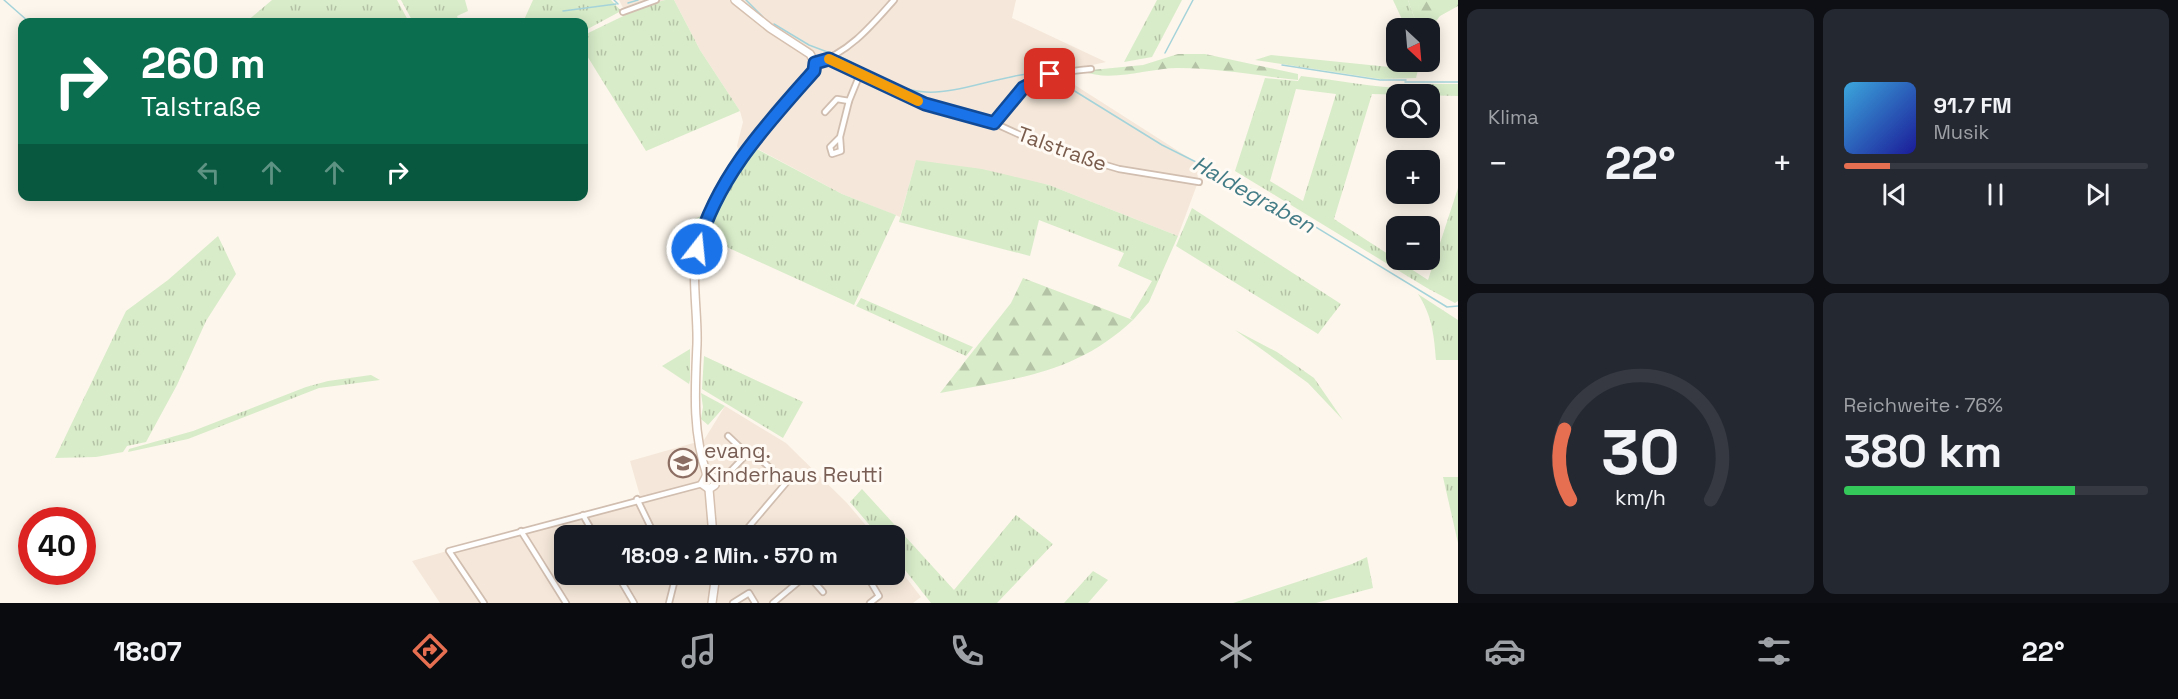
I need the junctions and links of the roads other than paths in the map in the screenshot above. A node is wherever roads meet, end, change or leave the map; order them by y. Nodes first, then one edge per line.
1 (656, 0) edge
2 (735, 0) edge
3 (894, 0) edge
4 (623, 12) dead end
5 (829, 59) junction
6 (815, 63) junction
7 (1092, 69) dead end
8 (860, 74) junction
9 (849, 101) junction
10 (825, 112) dead end
11 (994, 123) junction
12 (840, 137) dead end
13 (1199, 182) dead end
14 (728, 436) dead end
15 (747, 454) junction
16 (707, 475) junction
17 (715, 480) junction
18 (702, 484) junction
19 (709, 489) junction
20 (637, 499) junction
21 (583, 515) junction
22 (589, 525) edge
23 (650, 525) edge
24 (712, 525) edge
25 (750, 525) edge
26 (521, 531) junction
27 (623, 585) edge
28 (672, 585) edge
29 (714, 585) edge
30 (796, 585) edge
31 (817, 585) edge
32 (872, 585) edge
33 (823, 592) dead end
34 (484, 603) edge
35 (566, 603) edge
36 (634, 603) edge
37 (669, 603) edge
38 (712, 603) edge
39 (733, 603) edge
40 (755, 603) edge
41 (773, 603) edge
42 (870, 603) edge

1 - 4 street
2 - 6 street
3 - 5 street
5 - 6 street
5 - 8 street, Talstraße
6 - 16 street
7 - 11 street
8 - 9 street
8 - 11 street, Talstraße
9 - 10 street
9 - 12 street
11 - 13 street, Talstraße
14 - 15 street
15 - 17 street
15 - 25 street
16 - 17 street
16 - 18 street
17 - 19 street
18 - 19 street
18 - 20 street
19 - 24 street
20 - 21 street
20 - 23 street
21 - 22 street
21 - 26 street
26 - 34 street
26 - 35 street
27 - 36 street
28 - 37 street
29 - 38 street
30 - 41 street
31 - 33 street
32 - 42 street
39 - 40 street

